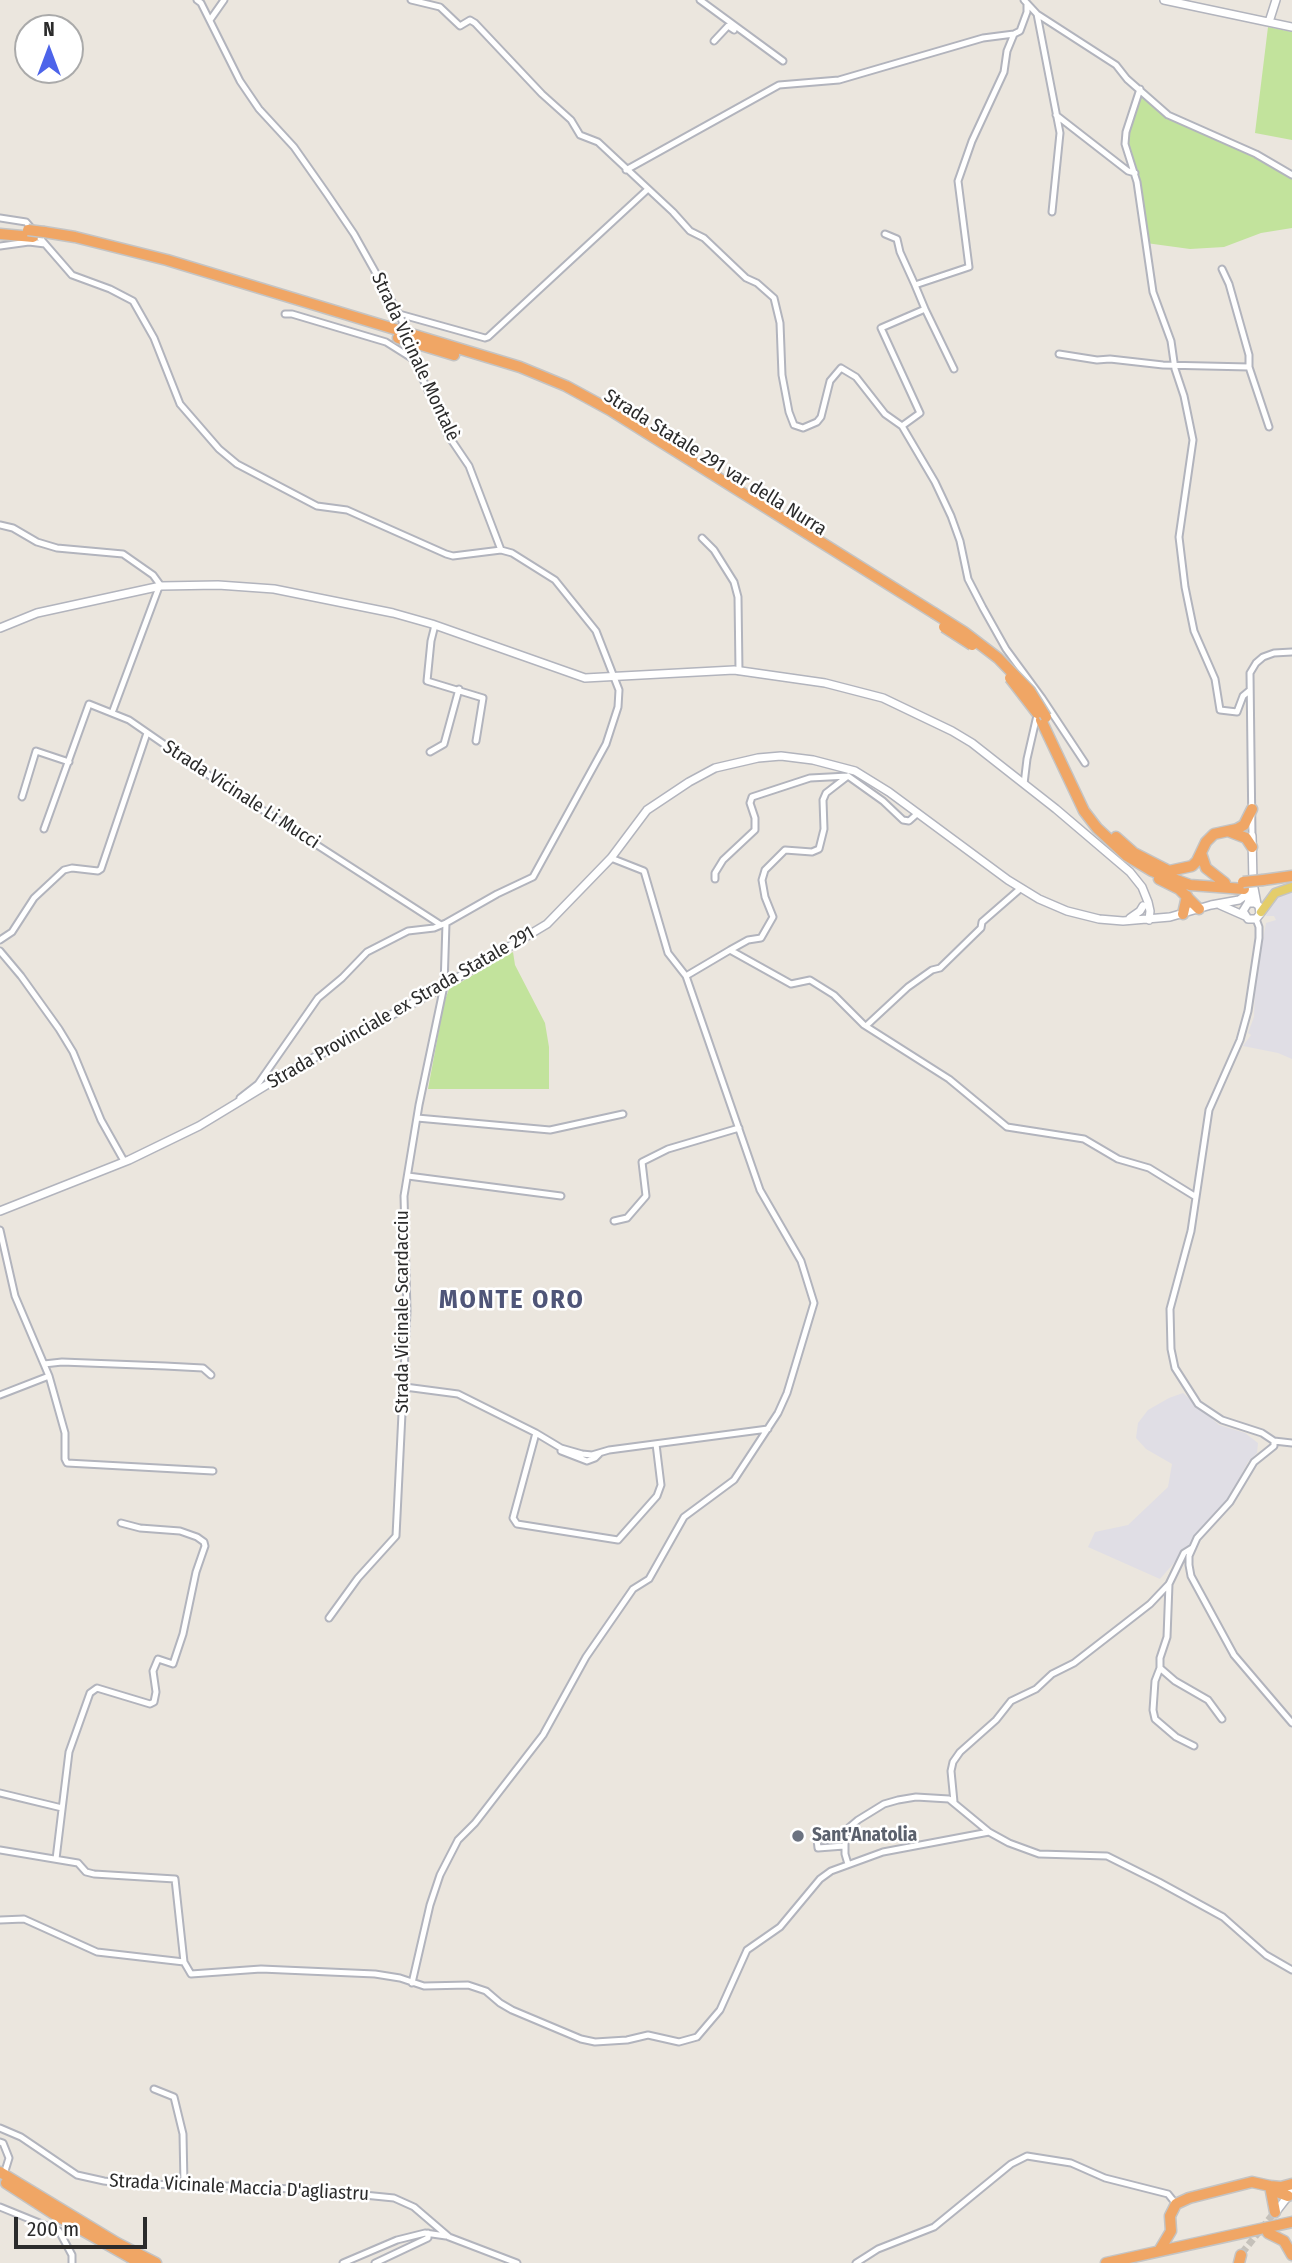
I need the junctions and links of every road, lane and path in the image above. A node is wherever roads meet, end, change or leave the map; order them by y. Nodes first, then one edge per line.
1 (197, 0) edge
2 (224, 0) edge
3 (411, 0) edge
4 (700, 0) edge
5 (1164, 0) edge
6 (1276, 0) edge
7 (1025, 2) edge
8 (1183, 2) edge
9 (1037, 14) junction
10 (210, 20) junction
11 (1269, 22) junction
12 (1292, 27) edge
13 (1014, 34) junction
14 (714, 41) dead end
15 (1140, 89) junction
16 (1056, 116) junction
17 (626, 170) junction
18 (1135, 173) junction
19 (1292, 175) edge
20 (648, 189) junction
21 (1052, 212) dead end
22 (0, 218) edge
23 (0, 229) edge
24 (0, 234) edge
25 (30, 234) junction
26 (886, 234) dead end
27 (46, 238) junction
28 (0, 246) edge
29 (1222, 269) dead end
30 (915, 285) junction
31 (925, 309) junction
32 (285, 314) dead end
33 (400, 316) junction
34 (1059, 354) dead end
35 (412, 357) junction
36 (1175, 363) junction
37 (1249, 367) junction
38 (954, 369) dead end
39 (902, 426) junction
40 (1269, 427) dead end
41 (0, 525) edge
42 (702, 538) dead end
43 (500, 550) junction
44 (160, 587) junction
45 (435, 625) junction
46 (0, 628) edge
47 (1292, 653) edge
48 (739, 671) junction
49 (613, 676) junction
50 (459, 689) junction
51 (1249, 691) junction
52 (1042, 698) junction
53 (111, 713) junction
54 (1043, 718) junction
55 (147, 733) junction
56 (476, 741) dead end
57 (430, 752) dead end
58 (69, 762) junction
59 (1085, 764) dead end
60 (848, 776) junction
61 (1024, 784) junction
62 (22, 797) dead end
63 (1252, 809) junction
64 (918, 813) junction
65 (44, 829) dead end
66 (1232, 830) junction
67 (1252, 841) junction
68 (1201, 853) junction
69 (611, 858) junction
70 (1139, 864) junction
71 (1169, 871) junction
72 (1292, 876) edge
73 (715, 879) dead end
74 (1224, 883) junction
75 (1292, 884) edge
76 (1253, 886) junction
77 (1021, 888) junction
78 (1187, 896) junction
79 (1231, 902) junction
80 (1146, 904) junction
81 (1247, 904) junction
82 (1220, 905) junction
83 (1199, 909) junction
84 (1258, 912) junction
85 (1183, 914) junction
86 (1245, 916) junction
87 (1170, 917) junction
88 (1149, 920) junction
89 (1123, 921) junction
90 (443, 924) junction
91 (0, 940) edge
92 (730, 950) junction
93 (0, 951) edge
94 (686, 976) junction
95 (444, 986) junction
96 (866, 1026) junction
97 (222, 1111) junction
98 (623, 1114) dead end
99 (417, 1118) junction
100 (739, 1128) junction
101 (124, 1161) junction
102 (408, 1176) junction
103 (561, 1196) dead end
104 (1196, 1197) junction
105 (0, 1211) edge
106 (614, 1221) dead end
107 (0, 1230) edge
108 (44, 1364) junction
109 (211, 1375) dead end
110 (49, 1376) junction
111 (404, 1389) junction
112 (0, 1395) edge
113 (768, 1430) junction
114 (536, 1434) junction
115 (1274, 1441) junction
116 (1292, 1443) edge
117 (656, 1444) junction
118 (213, 1471) dead end
119 (121, 1523) dead end
120 (1192, 1548) junction
121 (1169, 1584) junction
122 (329, 1618) dead end
123 (1160, 1668) junction
124 (1223, 1719) dead end
125 (1292, 1723) edge
126 (1194, 1746) dead end
127 (0, 1793) edge
128 (954, 1802) junction
129 (62, 1808) junction
130 (989, 1832) junction
131 (844, 1836) junction
132 (845, 1846) junction
133 (0, 1850) edge
134 (55, 1859) junction
135 (848, 1864) junction
136 (0, 1920) edge
137 (184, 1962) junction
138 (1292, 1970) edge
139 (412, 1983) junction
140 (154, 2089) dead end
141 (0, 2129) edge
142 (0, 2142) edge
143 (2, 2174) edge
144 (184, 2184) junction
145 (1292, 2184) edge
146 (1273, 2188) junction
147 (1290, 2194) edge
148 (1176, 2204) junction
149 (0, 2207) edge
150 (1275, 2213) joint
151 (1292, 2222) edge
152 (1292, 2228) edge
153 (1171, 2231) junction
154 (428, 2233) junction
155 (1268, 2233) junction
156 (449, 2237) junction
157 (1195, 2244) junction
158 (1159, 2251) junction
159 (1292, 2259) edge
160 (72, 2263) edge
161 (140, 2263) edge
162 (156, 2263) edge
163 (343, 2263) edge
164 (375, 2263) edge
165 (517, 2263) edge
166 (856, 2263) edge
167 (1106, 2263) edge
168 (1134, 2263) edge

1 - 10 street, Strada Vicinale Montalè
2 - 10 street
3 - 17 street
4 - 14 street
5 - 8 street
6 - 11 street
7 - 9 street
7 - 13 street
8 - 11 street
9 - 15 street
9 - 16 street
10 - 33 street, Strada Vicinale Montalè
11 - 12 street
13 - 17 street
13 - 30 street
15 - 18 street
15 - 19 street
16 - 18 street
16 - 21 street
17 - 20 street
18 - 36 street
20 - 33 street
20 - 39 street
22 - 27 street
23 - 25 highway, Strada Statale 291 var della Nurra
24 - 25 highway, Strada Statale 291 var della Nurra
25 - 27 highway, Strada Statale 291 var della Nurra, bridge
26 - 30 street
27 - 28 street
27 - 43 street
27 - 54 highway, Strada Statale 291 var della Nurra, bridge
29 - 37 street
30 - 31 street
31 - 38 street
31 - 39 street
32 - 35 street
33 - 35 street, Strada Vicinale Montalè, bridge
34 - 36 street
35 - 43 street, Strada Vicinale Montalè
36 - 37 street
36 - 51 street
37 - 40 street
39 - 52 street
41 - 44 street
42 - 48 street
43 - 49 street
44 - 45 street
44 - 46 street
44 - 53 street
45 - 49 street
45 - 50 street
47 - 51 street
48 - 49 street
48 - 61 street
49 - 90 street
50 - 56 street
50 - 57 street
51 - 63 street
52 - 59 street
52 - 61 street
53 - 55 street, Strada Vicinale Li Mucci
53 - 58 street
54 - 70 highway, Strada Statale 291 var della Nurra
54 - 71 highway, Strada Statale 291 var della Nurra
55 - 90 street, Strada Vicinale Li Mucci
55 - 91 street
58 - 62 street
58 - 65 street
60 - 64 street
60 - 73 street
60 - 92 street
61 - 80 street
63 - 66 highway
63 - 67 street
64 - 69 street, Strada Provinciale ex Strada Statale 291
64 - 77 street, Strada Provinciale ex Strada Statale 291
66 - 67 highway
66 - 68 highway
67 - 76 street
68 - 71 highway
68 - 74 highway
69 - 94 street
69 - 95 street, Strada Provinciale ex Strada Statale 291
70 - 76 highway, Strada Statale 291 var della Nurra
70 - 78 highway
71 - 74 highway, Strada Statale 291 var della Nurra
72 - 76 highway, Strada Statale 291 var della Nurra
74 - 76 highway, Strada Statale 291 var della Nurra
75 - 76 highway, Strada Statale 291 var della Nurra
75 - 84 main road
76 - 79 street
76 - 81 street
76 - 84 street
77 - 89 street, Strada Provinciale ex Strada Statale 291
77 - 96 street
78 - 83 highway
78 - 85 highway
79 - 81 street, Strada Provinciale ex Strada Statale 291
79 - 82 street, Strada Provinciale ex Strada Statale 291
80 - 87 street
80 - 88 street
80 - 89 street
81 - 84 street, Strada Provinciale ex Strada Statale 291
81 - 86 street
82 - 83 street, Strada Provinciale ex Strada Statale 291
82 - 86 street
83 - 85 street, Strada Provinciale ex Strada Statale 291
84 - 86 street
84 - 104 street
85 - 87 street, Strada Provinciale ex Strada Statale 291
87 - 88 street, Strada Provinciale ex Strada Statale 291
88 - 89 street, Strada Provinciale ex Strada Statale 291
90 - 95 street, Strada Vicinale Scardacciu
90 - 97 street
92 - 94 street
92 - 96 street
93 - 101 street
94 - 100 street
95 - 97 street, Strada Provinciale ex Strada Statale 291
95 - 99 street, Strada Vicinale Scardacciu
96 - 104 street
97 - 101 street, Strada Provinciale ex Strada Statale 291
98 - 99 street
99 - 102 street, Strada Vicinale Scardacciu
100 - 106 street
100 - 113 street
101 - 105 street, Strada Provinciale ex Strada Statale 291
102 - 103 street
102 - 111 street, Strada Vicinale Scardacciu
104 - 115 street
107 - 108 street
108 - 109 street
108 - 110 street
110 - 112 street
110 - 118 street
111 - 114 street
111 - 122 street, Strada Vicinale Scardacciu
113 - 117 street
113 - 139 street
114 - 117 street
114 - 117 street
115 - 116 street
115 - 120 street
119 - 129 street
120 - 121 street
120 - 125 street
121 - 123 street
121 - 128 street
123 - 124 street
123 - 126 street
127 - 129 street
128 - 130 street
128 - 131 street
129 - 134 street
130 - 135 street
130 - 138 street
131 - 132 street
131 - 132 street
132 - 135 street
133 - 134 street
134 - 137 street
135 - 139 street
136 - 137 street
137 - 139 street
140 - 144 street
141 - 144 street, Strada Vicinale Maccia D'agliastru
142 - 143 street
143 - 161 highway
143 - 162 highway
144 - 156 street, Strada Vicinale Maccia D'agliastru
145 - 146 highway
146 - 147 highway
146 - 148 highway
146 - 150 highway
147 - 150 street
148 - 153 highway
148 - 166 street
149 - 160 street
151 - 157 highway
152 - 155 highway
153 - 157 highway
153 - 158 highway
154 - 156 street
154 - 163 street
154 - 164 street
155 - 159 highway
155 - 168 highway
156 - 165 street, Strada Vicinale Maccia D'agliastru
157 - 158 highway
158 - 167 highway

